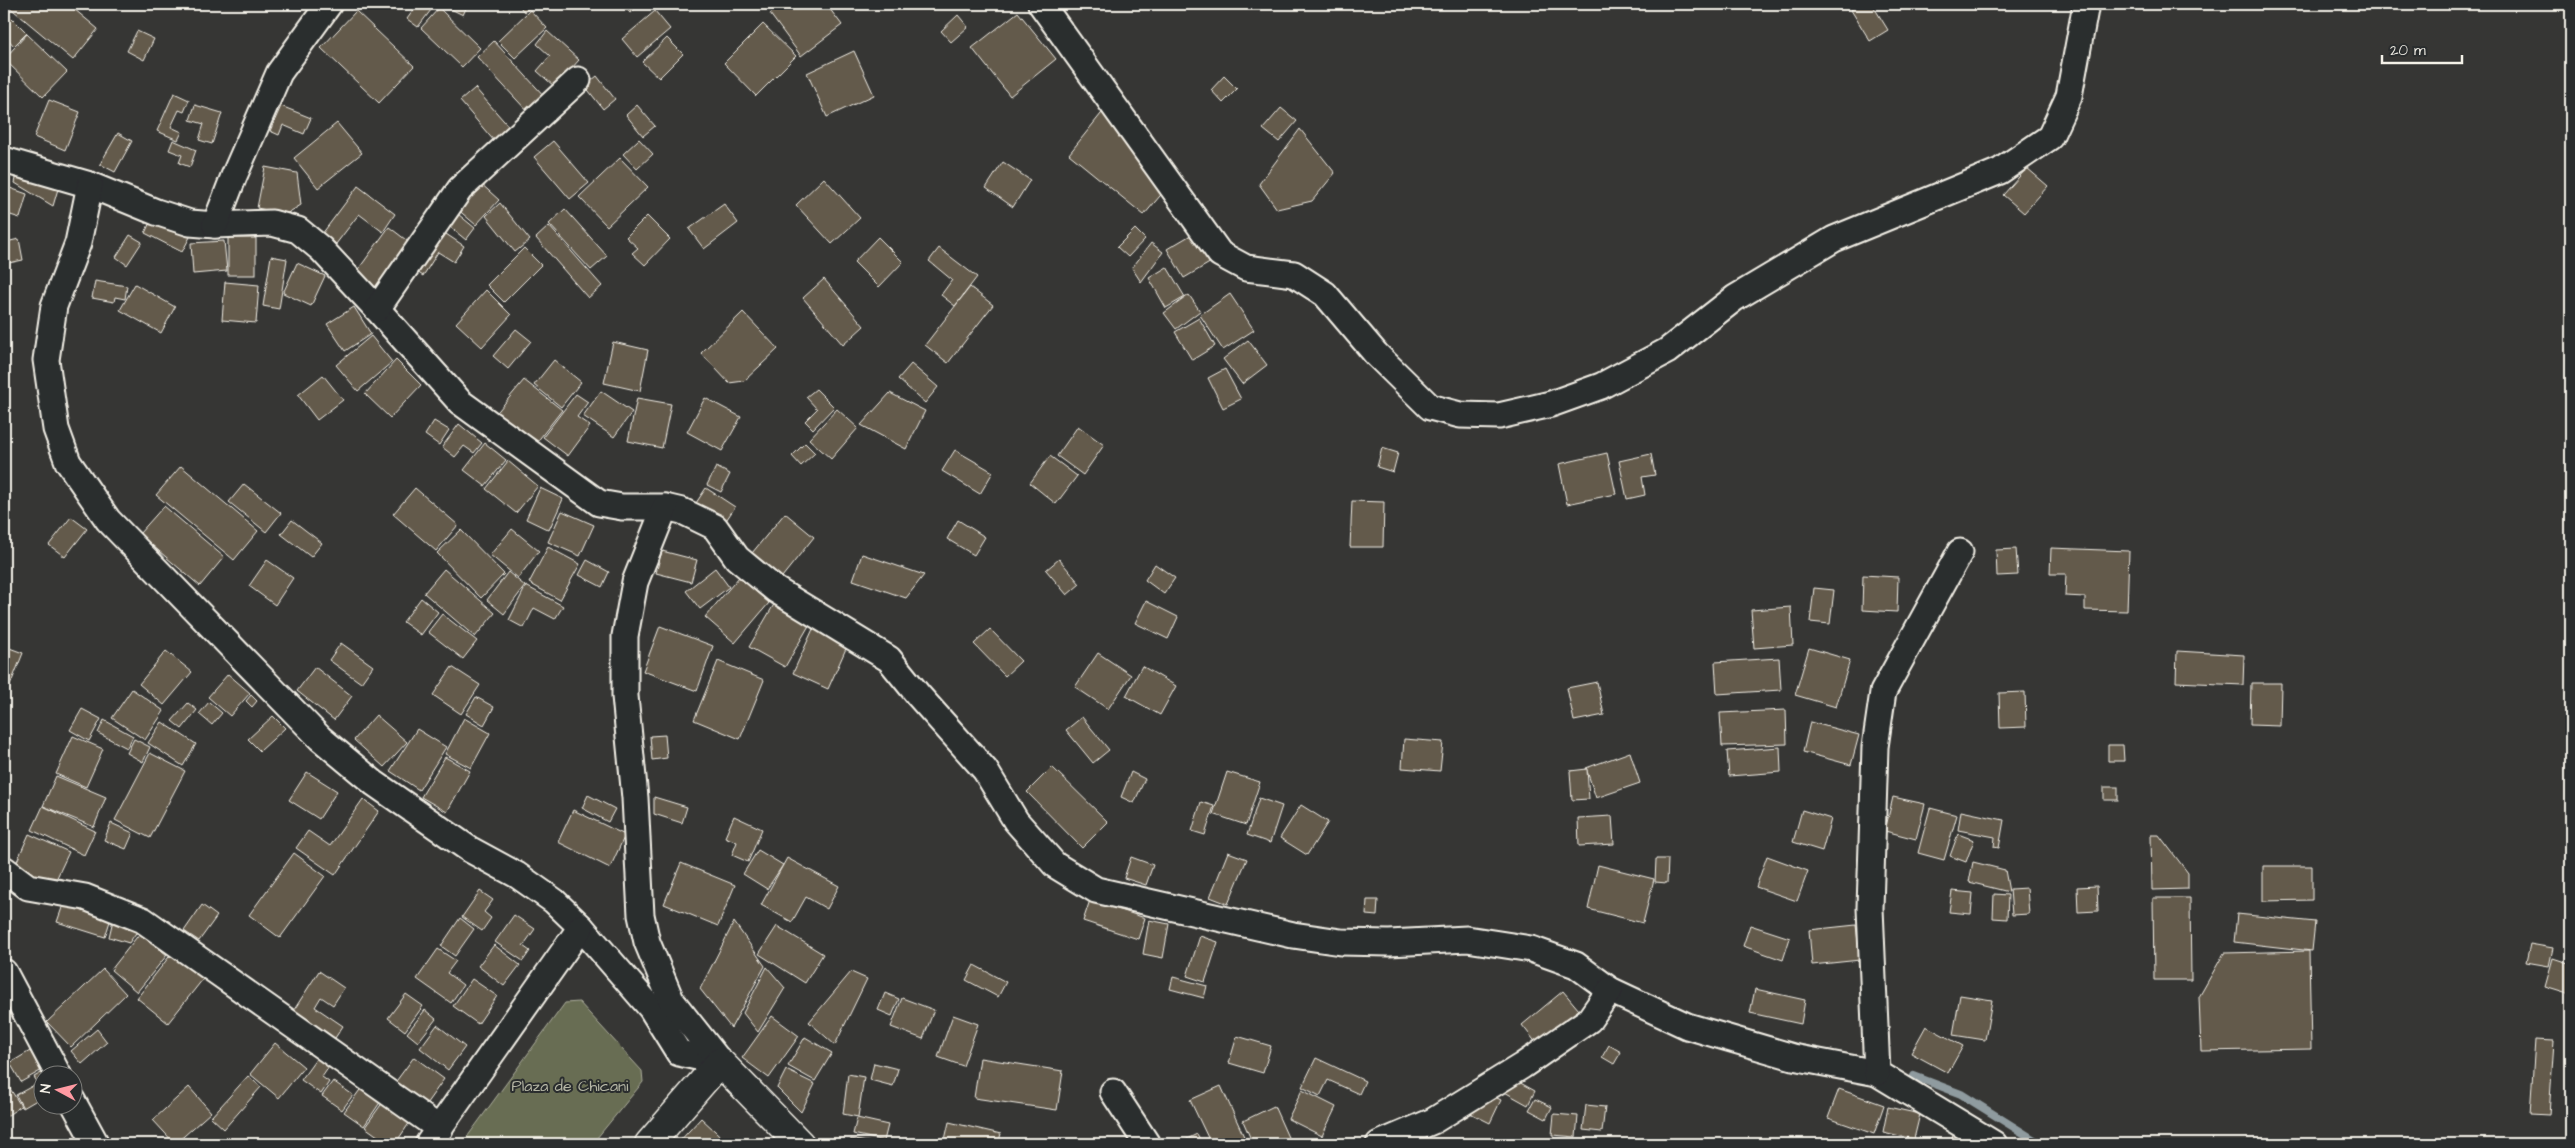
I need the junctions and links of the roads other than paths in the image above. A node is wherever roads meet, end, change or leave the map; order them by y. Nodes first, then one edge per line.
1 (329, 4) edge
2 (1041, 4) edge
3 (2086, 4) edge
4 (578, 80) dead end
5 (4, 160) edge
6 (90, 185) junction
7 (215, 225) junction
8 (377, 308) junction
9 (665, 507) junction
10 (1960, 552) dead end
11 (4, 870) edge
12 (581, 927) junction
13 (4, 972) edge
14 (1610, 990) junction
15 (720, 1062) junction
16 (54, 1066) edge
17 (1877, 1073) junction
18 (1113, 1092) dead end
19 (81, 1116) edge
20 (434, 1136) edge
21 (96, 1144) edge
22 (650, 1144) edge
23 (800, 1144) edge
24 (1147, 1144) edge
25 (1380, 1144) edge
26 (1994, 1144) edge

1 - 7 street
2 - 3 street
4 - 8 street
5 - 6 street
6 - 7 street
6 - 12 street
7 - 8 street
8 - 9 street
9 - 14 street
9 - 15 street
10 - 17 street
11 - 20 street
12 - 15 street
12 - 20 street
13 - 16 street
14 - 17 street
14 - 25 street
15 - 22 street
15 - 23 street
17 - 26 street
18 - 24 street
19 - 21 street

